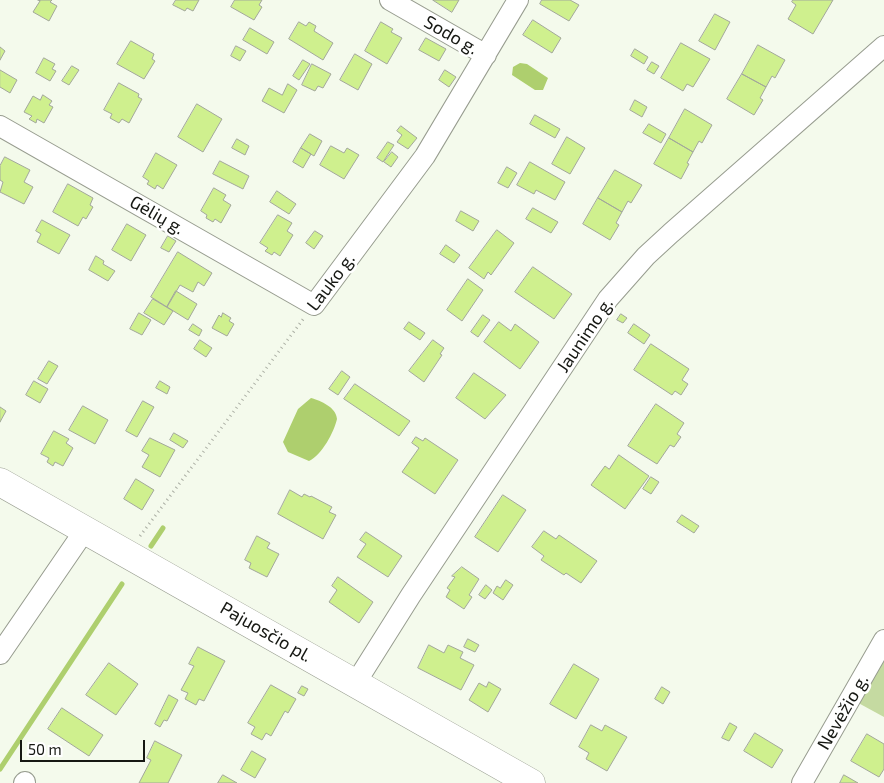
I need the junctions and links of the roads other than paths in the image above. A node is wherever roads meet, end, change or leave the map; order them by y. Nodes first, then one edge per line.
1 (390, 0) edge
2 (518, 0) edge
3 (884, 46) edge
4 (486, 55) junction
5 (0, 126) edge
6 (314, 305) joint
7 (0, 482) edge
8 (85, 530) junction
9 (884, 640) edge
10 (0, 654) edge
11 (355, 684) junction
12 (531, 783) edge
13 (802, 783) edge

1 - 4 street, Sodo g.
2 - 4 street, Lauko g.
3 - 11 street, Jaunimo g.
4 - 6 street, Lauko g.
5 - 6 street, Gėlių g.
7 - 8 main road, Pajuosčio pl.
8 - 10 street
8 - 11 main road, Pajuosčio pl.
9 - 13 street, Nevėžio g.
11 - 12 main road, Pajuosčio pl.

